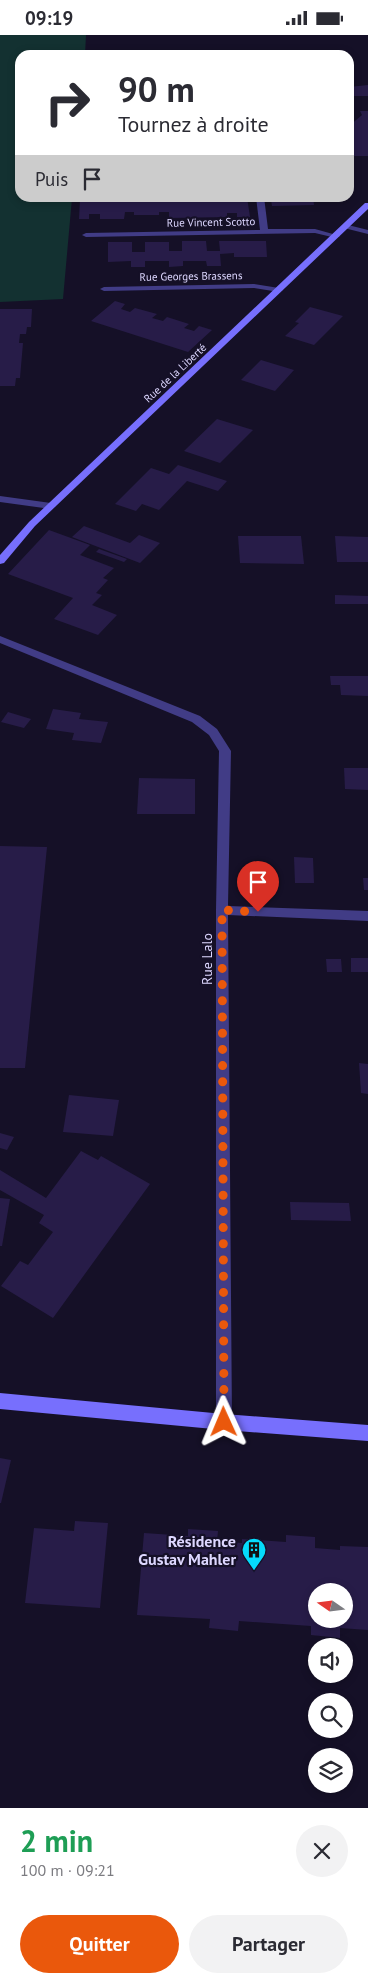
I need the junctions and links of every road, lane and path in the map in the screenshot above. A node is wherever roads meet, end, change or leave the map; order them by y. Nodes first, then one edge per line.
1 (261, 202) edge
2 (368, 205) edge
3 (347, 226) junction
4 (368, 232) edge
5 (264, 233) junction
6 (86, 235) dead end
7 (336, 235) junction
8 (104, 289) dead end
9 (278, 290) junction
10 (0, 499) edge
11 (51, 506) junction
12 (0, 561) edge
13 (0, 639) edge
14 (222, 910) junction
15 (368, 916) edge
16 (0, 1401) edge
17 (224, 1422) junction
18 (368, 1433) edge

1 - 5 street
2 - 3 street, Rue de la Liberté
3 - 4 street
3 - 7 street, Rue de la Liberté
5 - 6 street, Rue Vincent Scotto
5 - 7 street, Rue Vincent Scotto
7 - 9 street, Rue de la Liberté
8 - 9 street, Rue Georges Brassens
9 - 11 street, Rue de la Liberté
10 - 11 street
11 - 12 street, Rue de la Liberté
13 - 14 street, Rue Lalo
14 - 15 street
14 - 17 street, Rue Lalo
16 - 17 street
17 - 18 street

